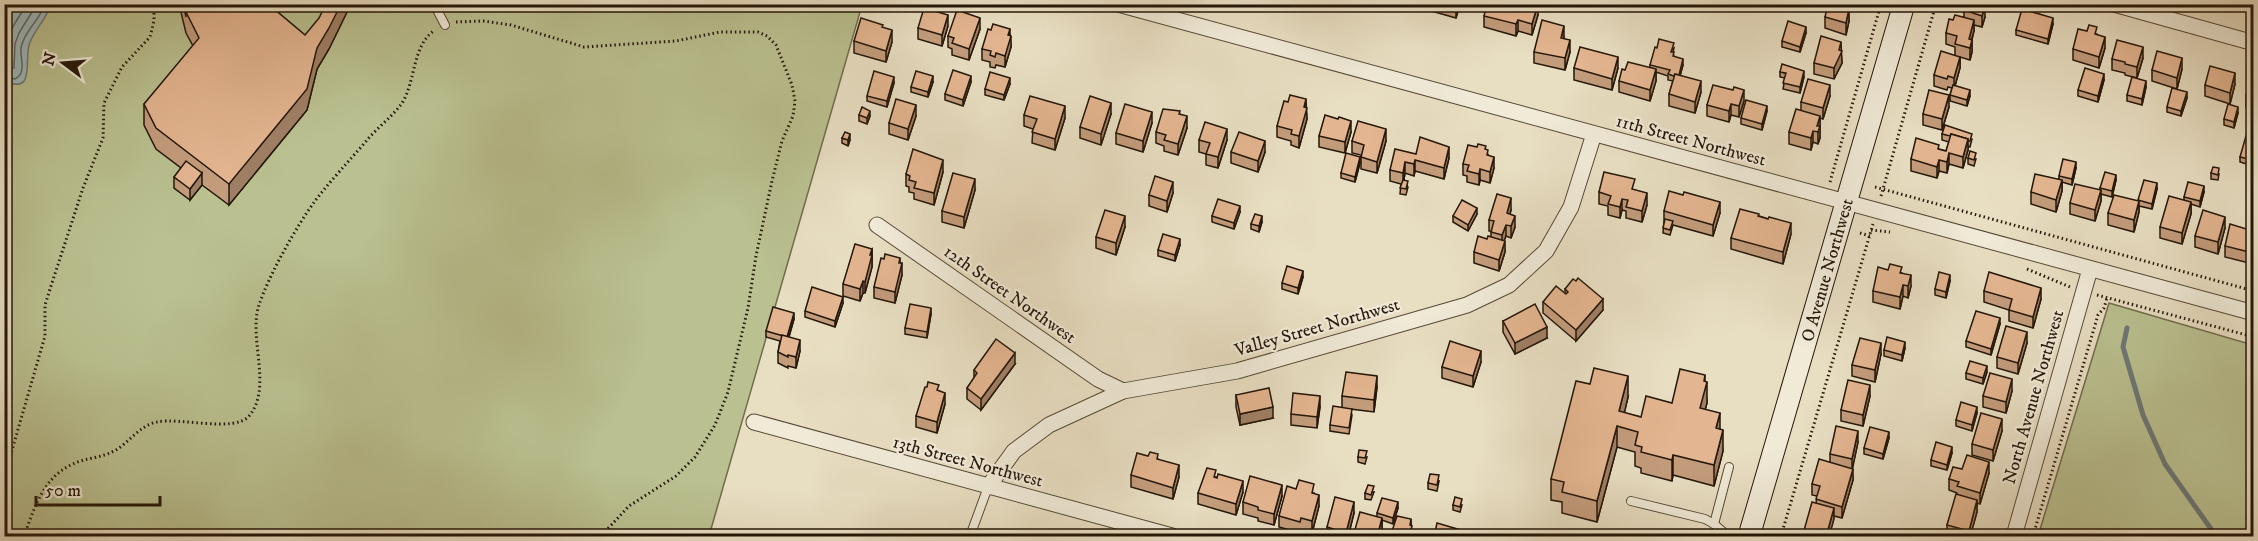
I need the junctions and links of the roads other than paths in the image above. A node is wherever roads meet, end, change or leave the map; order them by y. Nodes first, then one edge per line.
1 (434, 4) edge
2 (1118, 4) edge
3 (1904, 4) edge
4 (2114, 4) edge
5 (445, 26) road end
6 (2253, 43) edge
7 (1594, 134) junction
8 (1847, 202) junction
9 (878, 225) dead end
10 (2090, 269) junction
11 (2253, 313) edge
12 (1123, 391) junction
13 (754, 423) dead end
14 (1729, 467) dead end
15 (988, 487) junction
16 (1631, 501) dead end
17 (1714, 524) junction
18 (970, 537) edge
19 (1172, 537) edge
20 (1728, 537) edge
21 (1749, 537) edge
22 (2014, 537) edge

1 - 5 lane
2 - 7 street, 11th Street Northwest
3 - 8 street, O Avenue Northwest
4 - 6 street
7 - 8 street, 11th Street Northwest
7 - 12 street, Valley Street Northwest
8 - 10 street, 11th Street Northwest
8 - 21 street, O Avenue Northwest
9 - 12 street, 12th Street Northwest
10 - 11 street, 11th Street Northwest
10 - 22 street, North Avenue Northwest
12 - 15 street, Valley Street Northwest
13 - 15 street, 13th Street Northwest
14 - 17 lane
15 - 18 lane
15 - 19 street, 13th Street Northwest
16 - 17 lane
17 - 20 lane

